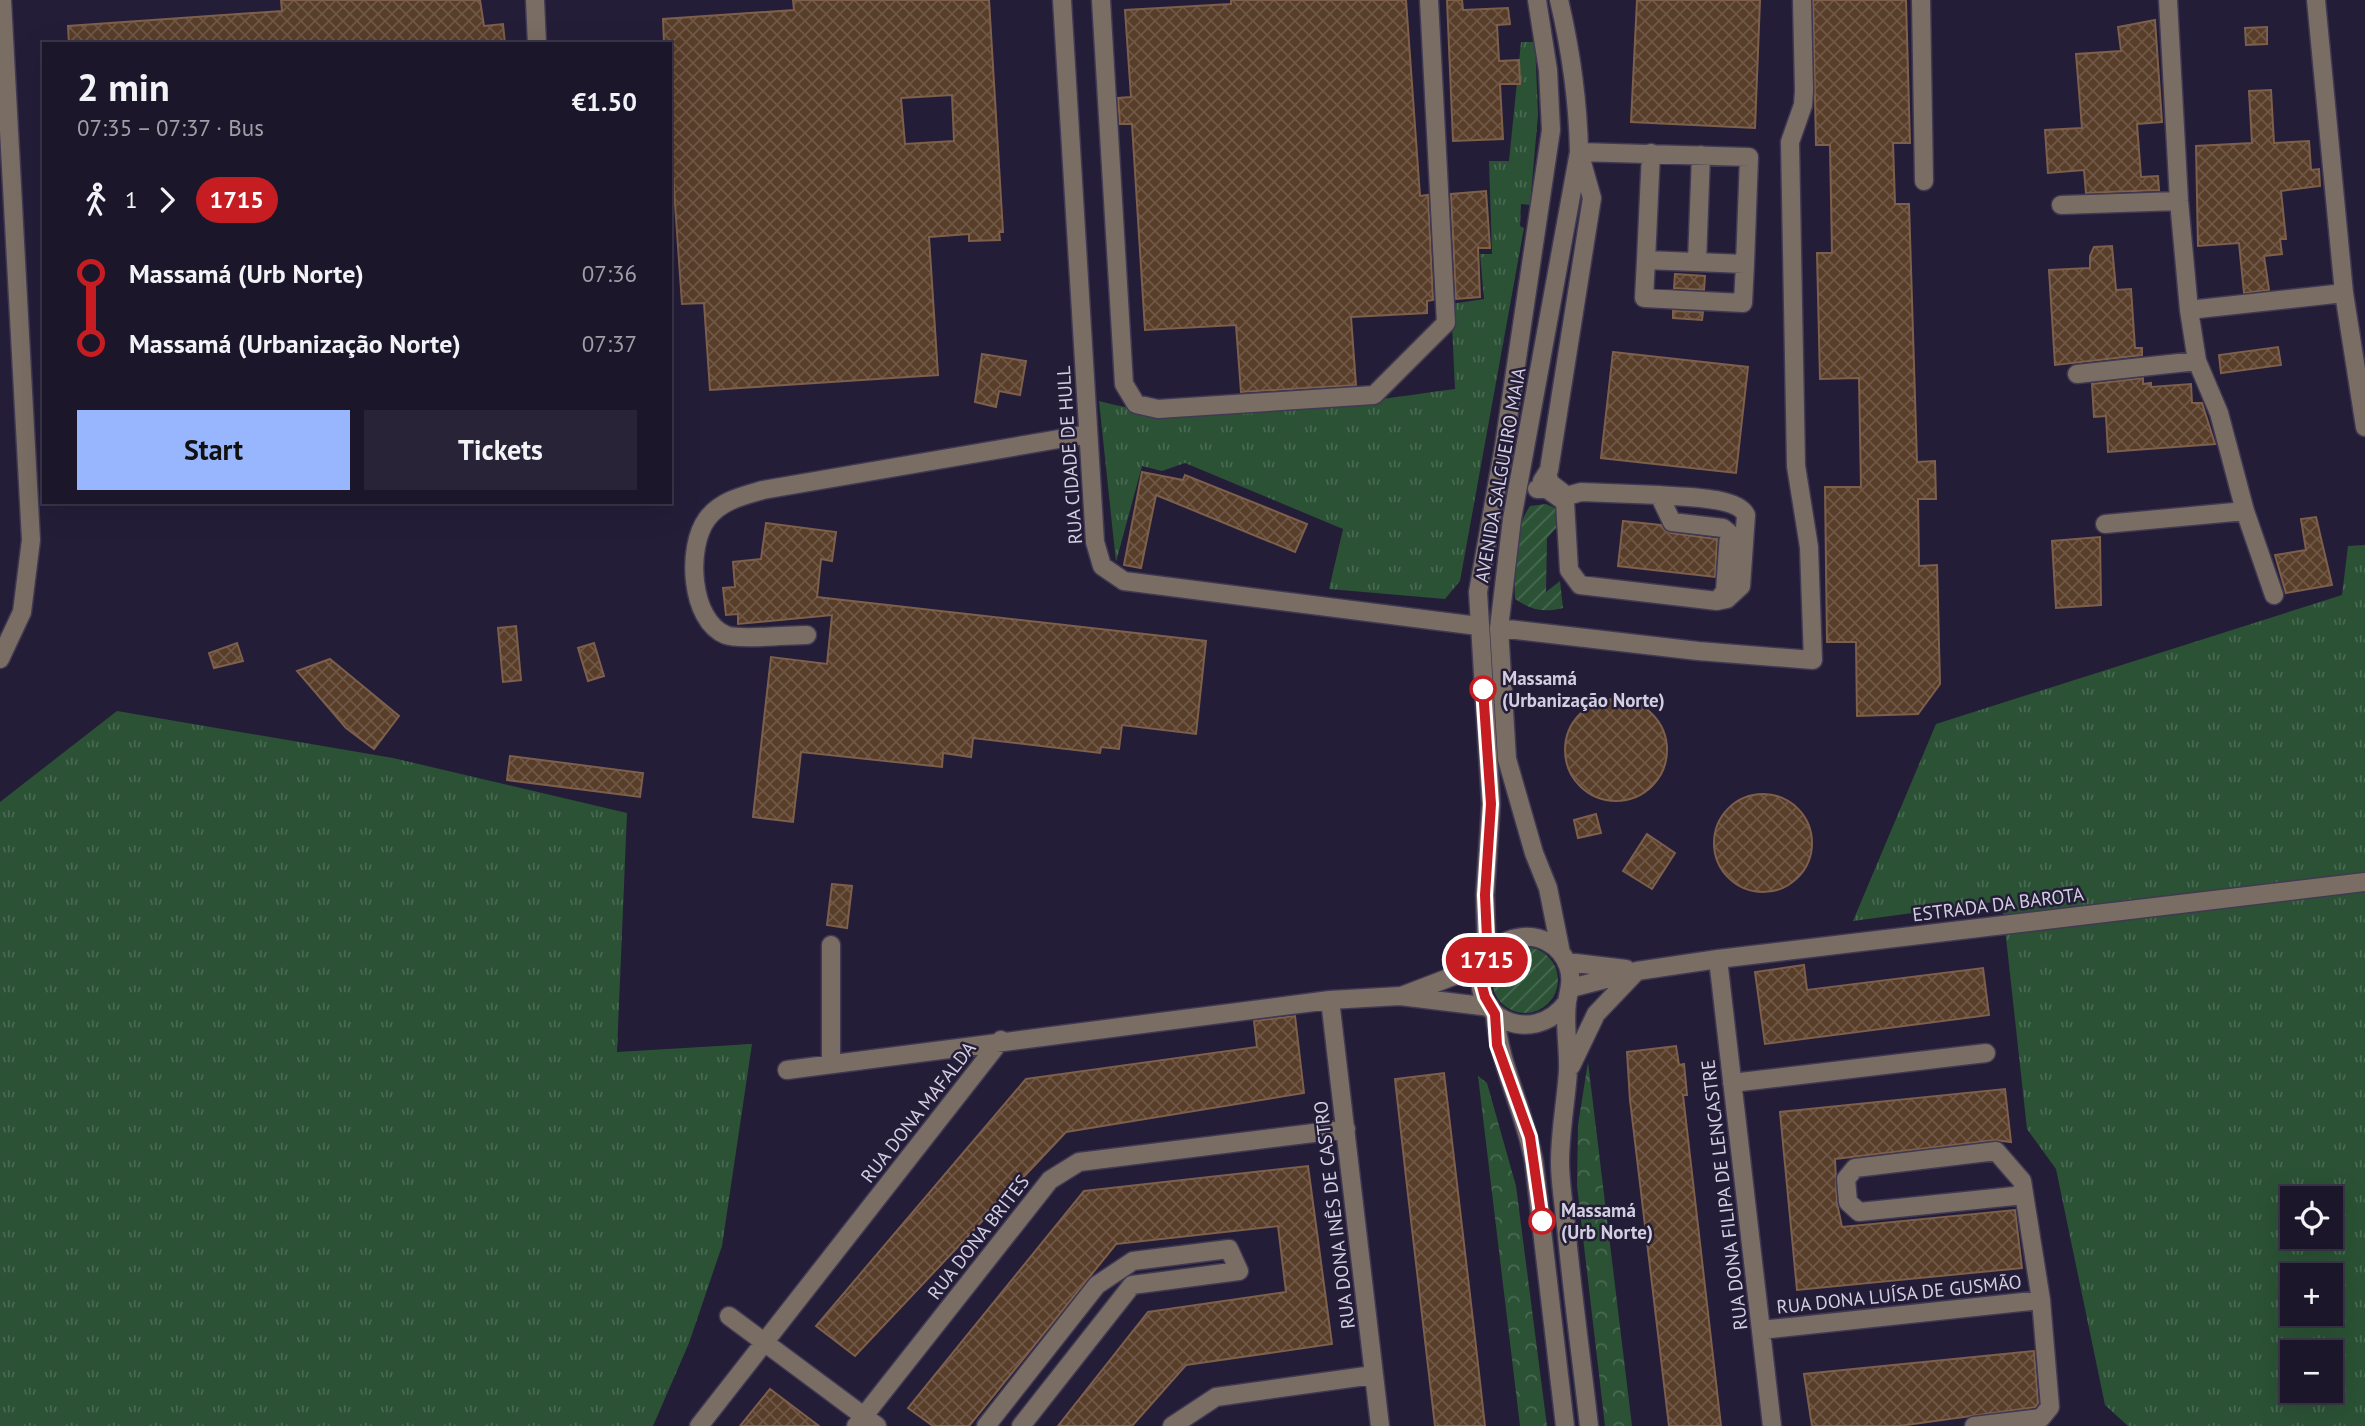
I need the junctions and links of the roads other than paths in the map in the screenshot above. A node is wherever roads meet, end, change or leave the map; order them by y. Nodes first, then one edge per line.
1 (2, 0) edge
2 (535, 0) edge
3 (1062, 0) edge
4 (1101, 0) edge
5 (1429, 0) edge
6 (1537, 0) edge
7 (1802, 0) edge
8 (1921, 0) edge
9 (2168, 0) edge
10 (2316, 0) edge
11 (1561, 1) edge
12 (537, 42) edge
13 (1579, 152) junction
14 (1651, 153) junction
15 (1700, 155) junction
16 (1924, 181) dead end
17 (2179, 201) junction
18 (2061, 205) dead end
19 (1646, 260) junction
20 (1697, 262) junction
21 (1745, 264) junction
22 (2344, 293) junction
23 (2189, 310) junction
24 (2197, 361) junction
25 (2077, 374) dead end
26 (2365, 427) edge
27 (1088, 434) junction
28 (1547, 473) junction
29 (1537, 489) junction
30 (1660, 495) junction
31 (2245, 511) junction
32 (1512, 519) junction
33 (2105, 524) dead end
34 (2274, 595) dead end
35 (1717, 601) junction
36 (1478, 626) junction
37 (1499, 628) junction
38 (807, 635) dead end
39 (0, 659) edge
40 (2365, 882) edge
41 (831, 945) dead end
42 (1564, 958) junction
43 (1718, 959) junction
44 (1486, 962) junction
45 (1637, 971) junction
46 (1569, 995) junction
47 (1400, 996) junction
48 (1329, 1000) junction
49 (1492, 1010) junction
50 (1001, 1040) junction
51 (1986, 1053) dead end
52 (831, 1064) junction
53 (787, 1070) dead end
54 (1568, 1072) junction
55 (1732, 1083) junction
56 (1346, 1129) junction
57 (2024, 1195) junction
58 (2041, 1300) junction
59 (729, 1317) dead end
60 (1761, 1330) junction
61 (766, 1342) junction
62 (1373, 1376) junction
63 (866, 1423) edge
64 (699, 1426) edge
65 (985, 1426) edge
66 (1021, 1426) edge
67 (1172, 1426) edge
68 (1380, 1426) edge
69 (1565, 1426) edge
70 (1589, 1426) edge
71 (1772, 1426) edge
72 (1974, 1426) edge

1 - 39 street
2 - 12 street
3 - 27 street, RUA CIDADE DE HULL
4 - 5 street
6 - 36 street, AVENIDA SALGUEIRO MAIA
7 - 37 street
8 - 16 street
9 - 17 street
10 - 22 street
11 - 13 street, AVENIDA SALGUEIRO MAIA
13 - 14 street
13 - 28 street
13 - 32 street, AVENIDA SALGUEIRO MAIA
14 - 15 street
14 - 19 street
15 - 20 street
15 - 21 street
17 - 18 street
17 - 23 street
19 - 20 street
19 - 21 street
20 - 21 street
22 - 23 street
22 - 26 street
23 - 24 street
24 - 25 street
24 - 31 street
27 - 36 street, RUA CIDADE DE HULL
27 - 38 street
28 - 29 street
28 - 30 street
29 - 32 street
29 - 35 street
30 - 35 street
30 - 35 street
31 - 33 street
31 - 34 street
32 - 37 street, AVENIDA SALGUEIRO MAIA
36 - 44 street, AVENIDA SALGUEIRO MAIA
37 - 42 street, AVENIDA SALGUEIRO MAIA
40 - 43 street, ESTRADA DA BAROTA
41 - 52 street
42 - 44 street
42 - 45 street, ESTRADA DA BAROTA
42 - 46 street, AVENIDA SALGUEIRO MAIA
43 - 45 street, ESTRADA DA BAROTA
43 - 55 street, RUA DONA FILIPA DE LENCASTRE
44 - 47 street, RUA DONA MAFALDA
44 - 49 street, AVENIDA SALGUEIRO MAIA
45 - 46 street, ESTRADA DA BAROTA
45 - 54 street
46 - 49 street
46 - 54 street, AVENIDA SALGUEIRO MAIA
47 - 48 street, RUA DONA MAFALDA
47 - 49 street, RUA DONA MAFALDA
48 - 50 street, RUA DONA MAFALDA
48 - 56 street, RUA DONA INÊS DE CASTRO
49 - 69 street, AVENIDA SALGUEIRO MAIA
50 - 52 street
50 - 61 street, RUA DONA MAFALDA
51 - 55 street
52 - 53 street
54 - 70 street, AVENIDA SALGUEIRO MAIA
55 - 60 street, RUA DONA FILIPA DE LENCASTRE
56 - 62 street, RUA DONA INÊS DE CASTRO
56 - 63 street, RUA DONA BRITES
57 - 57 street
57 - 58 street
58 - 60 street, RUA DONA LUÍSA DE GUSMÃO
58 - 72 street
59 - 61 street
60 - 71 street, RUA DONA FILIPA DE LENCASTRE
61 - 63 street
61 - 64 street, RUA DONA MAFALDA
62 - 67 street
62 - 68 street, RUA DONA INÊS DE CASTRO
65 - 66 street

